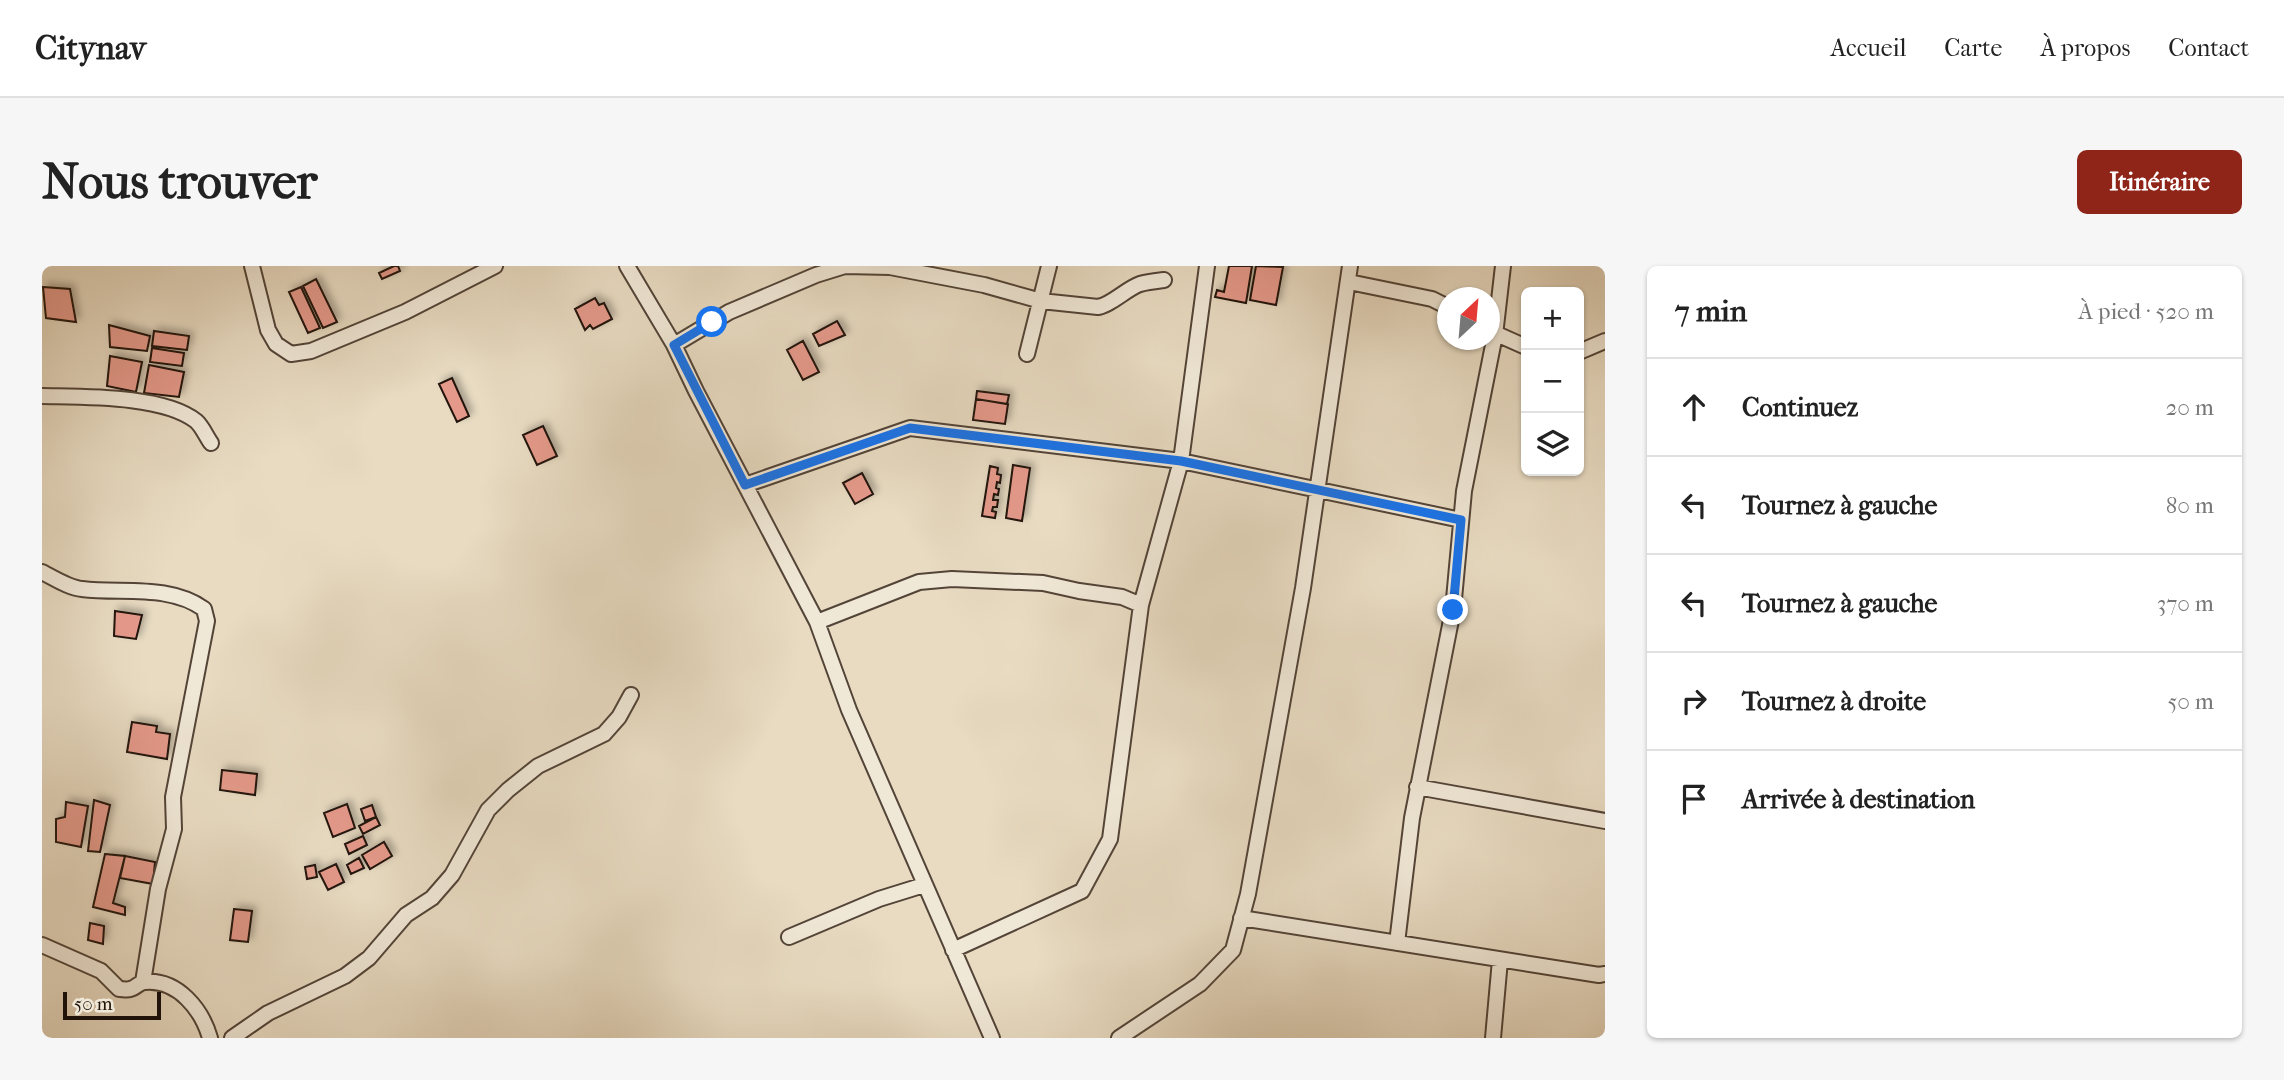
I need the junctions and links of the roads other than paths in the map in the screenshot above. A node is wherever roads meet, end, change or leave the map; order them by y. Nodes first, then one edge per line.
1 (252, 266) edge
2 (495, 266) edge
3 (627, 266) edge
4 (1049, 266) edge
5 (1206, 266) edge
6 (1350, 266) edge
7 (1503, 266) edge
8 (824, 269) edge
9 (1164, 280) dead end
10 (1349, 282) junction
11 (1500, 287) edge
12 (1041, 301) junction
13 (1437, 302) edge
14 (1500, 336) edge
15 (1605, 341) edge
16 (674, 345) junction
17 (1521, 345) edge
18 (1489, 350) edge
19 (1584, 350) edge
20 (1027, 354) dead end
21 (42, 396) edge
22 (211, 443) dead end
23 (1181, 461) junction
24 (745, 485) junction
25 (1318, 490) junction
26 (1461, 520) junction
27 (42, 572) edge
28 (1141, 605) junction
29 (817, 622) junction
30 (631, 695) dead end
31 (1417, 787) junction
32 (1605, 821) edge
33 (924, 885) junction
34 (1241, 918) junction
35 (789, 937) dead end
36 (1397, 943) junction
37 (42, 945) edge
38 (953, 950) junction
39 (1500, 960) junction
40 (1605, 975) edge
41 (142, 982) junction
42 (210, 1038) edge
43 (232, 1038) edge
44 (992, 1038) edge
45 (1119, 1038) edge
46 (1493, 1038) edge

1 - 2 street
3 - 16 street
4 - 12 street
5 - 23 street
6 - 10 street
7 - 11 street
8 - 12 street
8 - 16 street
9 - 12 street
10 - 13 street
10 - 25 street
12 - 20 street
14 - 17 street
15 - 19 street
16 - 24 street
18 - 26 street
21 - 22 street
23 - 24 street
23 - 25 street
23 - 28 street
24 - 29 street
25 - 26 street
25 - 34 street
26 - 31 street
27 - 41 street
28 - 29 street
28 - 38 street
29 - 33 street
30 - 43 street
31 - 32 street
31 - 36 street
33 - 35 street
33 - 38 street
34 - 36 street
34 - 45 street
36 - 39 street
37 - 41 street
38 - 44 street
39 - 40 street
39 - 46 street
41 - 42 street

